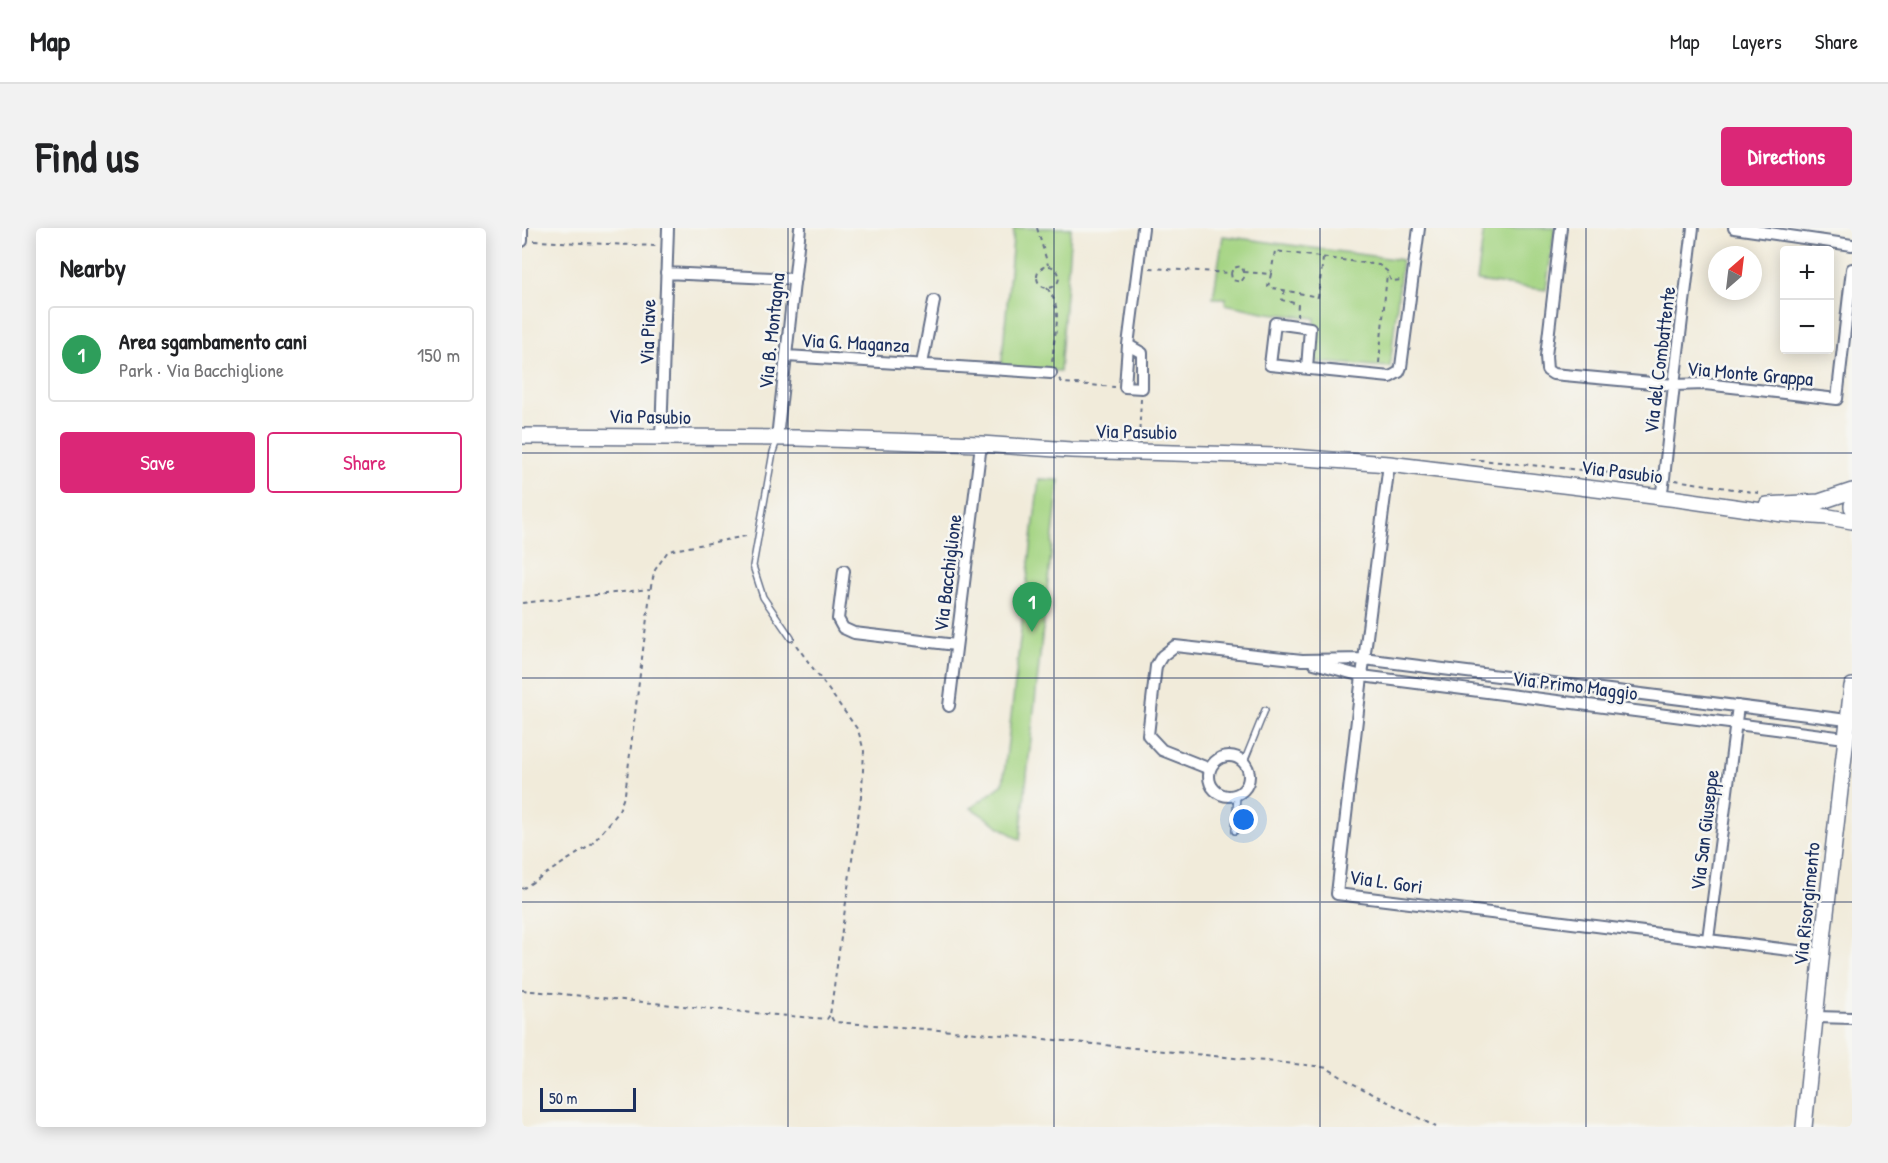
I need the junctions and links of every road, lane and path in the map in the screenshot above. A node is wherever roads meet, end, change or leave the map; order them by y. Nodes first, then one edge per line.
1 (522, 228) edge
2 (668, 228) edge
3 (800, 228) edge
4 (1037, 228) edge
5 (1143, 228) edge
6 (1419, 228) edge
7 (1560, 228) edge
8 (1693, 228) edge
9 (1734, 228) edge
10 (522, 241) edge
11 (1852, 245) edge
12 (667, 247) junction
13 (1323, 258) junction
14 (1048, 265) junction
15 (1138, 267) junction
16 (1852, 269) edge
17 (1244, 272) junction
18 (666, 273) junction
19 (1231, 273) junction
20 (1270, 274) junction
21 (795, 279) junction
22 (1047, 288) junction
23 (1285, 290) junction
24 (934, 301) dead end
25 (1295, 326) junction
26 (1128, 345) junction
27 (787, 356) junction
28 (922, 364) junction
29 (1307, 368) junction
30 (1051, 373) junction
31 (1377, 376) junction
32 (1674, 385) junction
33 (1125, 387) junction
34 (1142, 388) junction
35 (522, 436) edge
36 (661, 437) junction
37 (777, 438) junction
38 (1139, 440) dead end
39 (981, 444) junction
40 (1389, 464) junction
41 (1852, 491) edge
42 (1661, 497) junction
43 (1747, 508) junction
44 (1852, 521) edge
45 (757, 537) junction
46 (844, 571) dead end
47 (650, 590) junction
48 (522, 603) edge
49 (791, 638) joint
50 (956, 645) junction
51 (1364, 659) junction
52 (1302, 660) junction
53 (1362, 676) junction
54 (1516, 678) junction
55 (1852, 686) edge
56 (1513, 696) junction
57 (949, 706) dead end
58 (1738, 706) junction
59 (1265, 710) dead end
60 (1848, 720) junction
61 (1735, 725) junction
62 (1845, 738) junction
63 (1244, 762) junction
64 (1210, 769) junction
65 (1237, 795) junction
66 (1235, 831) dead end
67 (522, 889) edge
68 (1708, 939) junction
69 (1822, 954) junction
70 (522, 990) edge
71 (830, 1015) junction
72 (1816, 1017) junction
73 (1852, 1018) edge
74 (1436, 1127) edge
75 (1804, 1127) edge

1 - 10 street
2 - 12 street, Via Piave
3 - 21 street, Via B. Montagna
4 - 14 path
5 - 15 street
6 - 31 street
7 - 32 street
8 - 32 street, Via del Combattente
9 - 11 street
10 - 12 path
12 - 18 street, Via Piave
13 - 20 path
13 - 23 path
13 - 31 path
14 - 22 path
14 - 22 path
15 - 19 path
15 - 26 street
16 - 32 street, Via Monte Grappa
17 - 19 path
17 - 19 path
17 - 20 path
18 - 21 street
18 - 36 street, Via Piave
20 - 23 path
21 - 27 street, Via B. Montagna
22 - 30 path
23 - 25 path
24 - 28 street, Via G. Maganza
25 - 29 street
25 - 29 street
26 - 33 street
26 - 34 street
27 - 28 street, Via G. Maganza
27 - 37 street, Via B. Montagna
28 - 30 street, Via G. Maganza
29 - 31 street
30 - 33 path
32 - 42 street, Via del Combattente
33 - 34 street
34 - 38 path
35 - 36 street, Via Pasubio
36 - 37 street, Via Pasubio
37 - 39 street, Via Pasubio
37 - 45 lane
39 - 40 street, Via Pasubio
39 - 50 street, Via Bacchiglione
40 - 42 street, Via Pasubio
40 - 51 street, Via L. Gori
41 - 43 street, Via Pasubio
42 - 43 street, Via Pasubio
43 - 44 street, Via Pasubio
45 - 47 path
45 - 49 lane
46 - 50 street
47 - 48 path
47 - 67 path
49 - 71 path
50 - 57 street, Via Bacchiglione
51 - 52 street, Via Primo Maggio
51 - 53 street, Via L. Gori
51 - 54 street, Via Primo Maggio
52 - 53 street, Via Primo Maggio
52 - 64 street, Via Primo Maggio
53 - 56 street, Via Primo Maggio
53 - 68 street, Via L. Gori
54 - 56 street
54 - 58 street, Via Primo Maggio
55 - 60 street, Via Risorgimento
56 - 61 street, Via Primo Maggio
58 - 60 street, Via Primo Maggio
58 - 61 street, Via San Giuseppe
59 - 63 lane
60 - 62 street, Via Risorgimento
61 - 62 street, Via Primo Maggio
61 - 68 street, Via San Giuseppe
62 - 69 street, Via Risorgimento
63 - 64 street
63 - 65 street
64 - 65 street
65 - 66 lane
68 - 69 street, Via L. Gori
69 - 72 street, Via Risorgimento
70 - 71 path
71 - 74 path
72 - 73 street
72 - 75 street, Via Risorgimento

